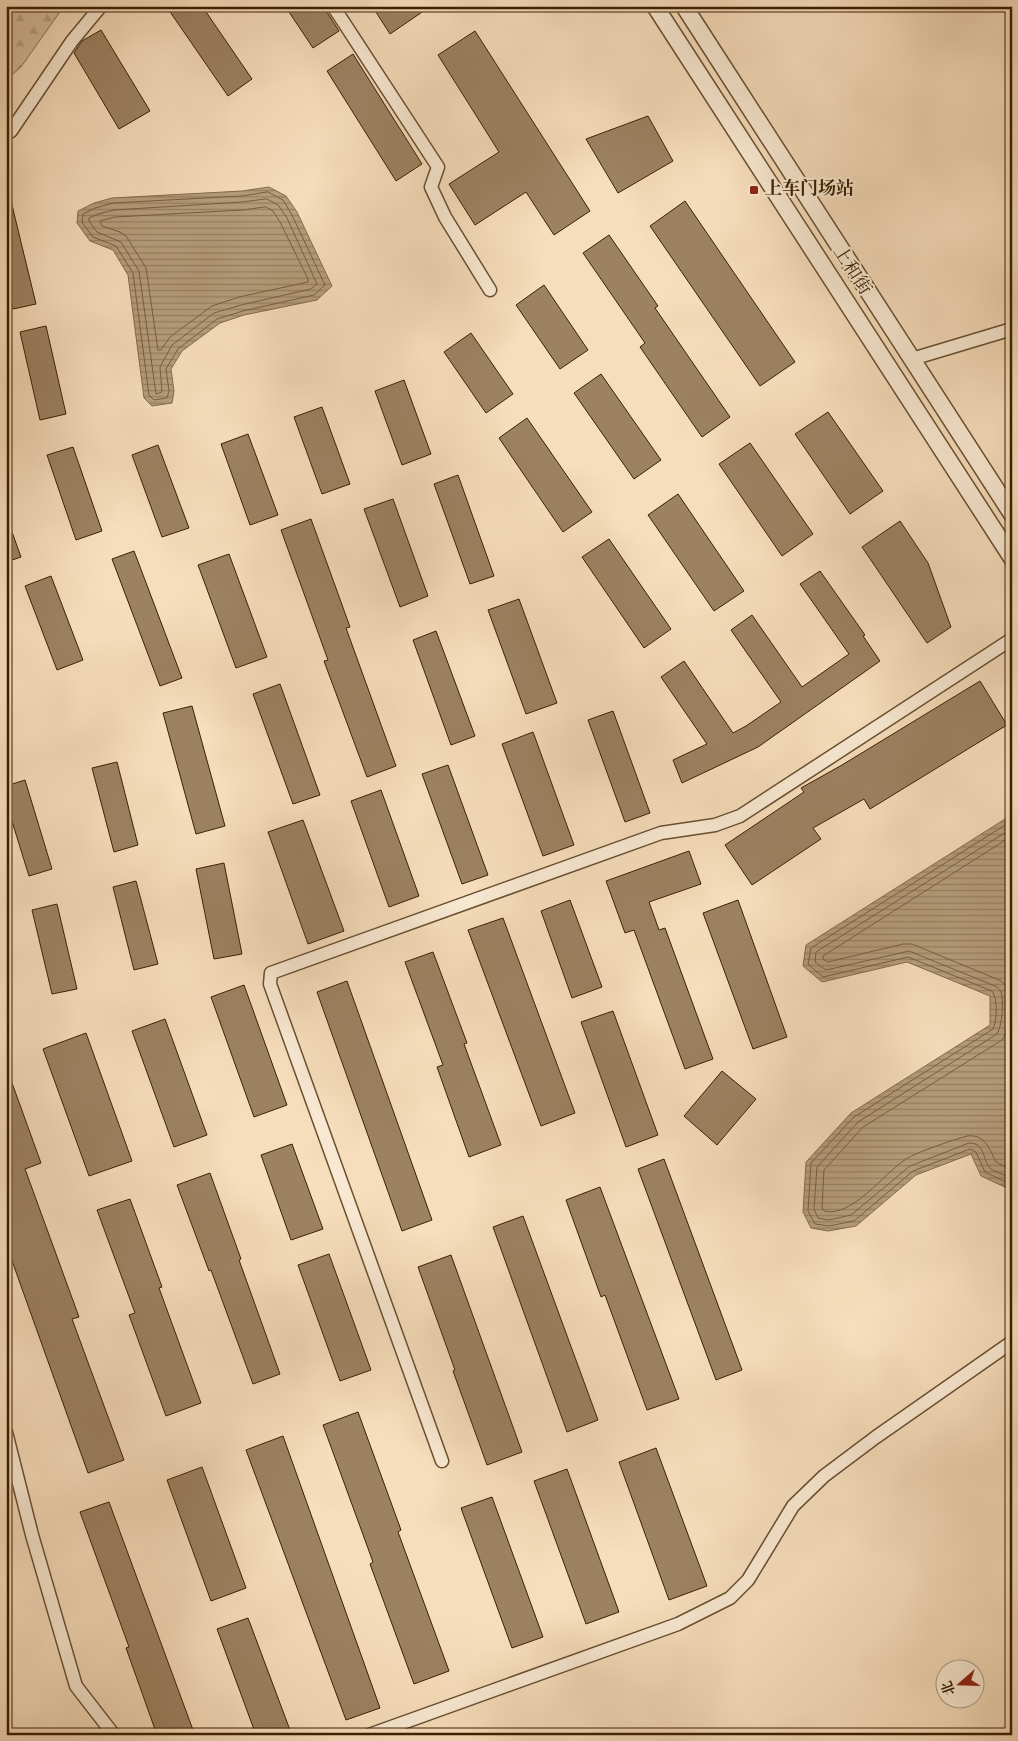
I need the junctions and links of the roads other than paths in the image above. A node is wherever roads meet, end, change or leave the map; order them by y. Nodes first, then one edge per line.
1 (101, 6) edge
2 (333, 6) edge
3 (655, 6) edge
4 (684, 6) edge
5 (6, 134) edge
6 (490, 290) dead end
7 (1012, 330) edge
8 (912, 359) junction
9 (1012, 514) edge
10 (1012, 558) edge
11 (1012, 639) edge
12 (1012, 1342) edge
13 (6, 1432) edge
14 (442, 1462) dead end
15 (114, 1735) edge
16 (369, 1735) edge

1 - 5 street
2 - 6 street
3 - 10 street, 上和街
4 - 8 street, 上和街
7 - 8 street
8 - 9 street, 上和街
11 - 14 street
12 - 16 street
13 - 15 street

